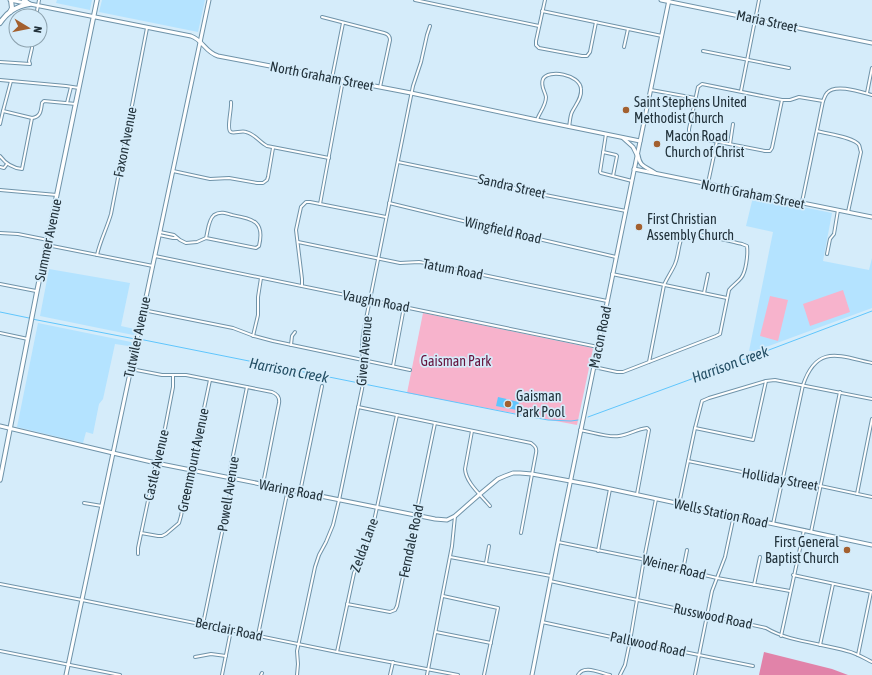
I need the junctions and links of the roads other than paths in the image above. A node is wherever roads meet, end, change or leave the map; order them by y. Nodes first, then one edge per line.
1 (11, 0) edge
2 (24, 0) edge
3 (38, 0) edge
4 (97, 0) edge
5 (209, 0) edge
6 (415, 0) edge
7 (440, 0) edge
8 (545, 0) edge
9 (661, 0) edge
10 (759, 0) edge
11 (669, 1) edge
12 (29, 4) junction
13 (37, 5) junction
14 (439, 5) junction
15 (16, 8) edge
16 (37, 8) edge
17 (542, 11) junction
18 (8, 13) edge
19 (94, 16) junction
20 (322, 17) dead end
21 (755, 19) junction
22 (0, 22) edge
23 (596, 22) junction
24 (343, 23) junction
25 (430, 26) dead end
26 (539, 26) junction
27 (148, 27) junction
28 (628, 29) junction
29 (662, 36) junction
30 (200, 41) junction
31 (872, 43) edge
32 (32, 48) edge
33 (624, 48) dead end
34 (703, 51) dead end
35 (747, 60) junction
36 (0, 62) edge
37 (789, 68) dead end
38 (872, 68) edge
39 (332, 78) junction
40 (0, 80) edge
41 (343, 80) junction
42 (11, 81) junction
43 (71, 87) junction
44 (380, 87) junction
45 (79, 88) junction
46 (651, 90) junction
47 (741, 92) junction
48 (411, 93) junction
49 (867, 93) junction
50 (872, 95) edge
51 (695, 98) junction
52 (782, 100) junction
53 (823, 101) junction
54 (232, 102) dead end
55 (67, 103) junction
56 (76, 104) junction
57 (3, 111) junction
58 (32, 118) junction
59 (537, 120) junction
60 (0, 124) edge
61 (733, 124) dead end
62 (569, 127) junction
63 (817, 131) junction
64 (606, 134) junction
65 (622, 137) junction
66 (640, 141) junction
67 (717, 141) junction
68 (730, 144) junction
69 (273, 148) junction
70 (603, 152) junction
71 (638, 152) junction
72 (0, 156) edge
73 (637, 156) junction
74 (329, 158) junction
75 (398, 162) junction
76 (7, 164) junction
77 (0, 167) edge
78 (634, 169) junction
79 (173, 171) junction
80 (656, 174) junction
81 (613, 176) junction
82 (632, 181) junction
83 (708, 184) junction
84 (0, 190) edge
85 (57, 195) junction
86 (389, 203) junction
87 (320, 204) junction
88 (802, 204) junction
89 (838, 210) junction
90 (626, 211) junction
91 (848, 212) junction
92 (386, 217) junction
93 (872, 217) edge
94 (0, 233) edge
95 (159, 234) junction
96 (206, 238) junction
97 (48, 240) junction
98 (298, 242) junction
99 (47, 245) junction
100 (827, 254) dead end
101 (98, 255) junction
102 (155, 256) junction
103 (616, 257) junction
104 (378, 259) junction
105 (152, 266) junction
106 (612, 274) junction
107 (708, 274) dead end
108 (261, 278) junction
109 (0, 284) edge
110 (664, 285) junction
111 (302, 286) junction
112 (37, 291) junction
113 (704, 293) junction
114 (727, 298) junction
115 (370, 300) junction
116 (607, 301) junction
117 (404, 307) junction
118 (143, 310) junction
119 (295, 332) dead end
120 (0, 333) edge
121 (253, 336) junction
122 (28, 339) junction
123 (291, 345) junction
124 (598, 347) junction
125 (363, 360) junction
126 (649, 362) junction
127 (872, 362) edge
128 (393, 366) junction
129 (593, 367) junction
130 (131, 369) junction
131 (410, 370) dead end
132 (173, 375) junction
133 (210, 380) junction
134 (766, 381) junction
135 (803, 385) junction
136 (322, 386) dead end
137 (247, 388) junction
138 (840, 392) junction
139 (872, 399) edge
140 (358, 407) junction
141 (397, 415) junction
142 (872, 419) edge
143 (435, 423) junction
144 (0, 426) edge
145 (10, 428) junction
146 (695, 428) junction
147 (580, 430) junction
148 (472, 431) junction
149 (113, 453) junction
150 (688, 461) junction
151 (156, 463) junction
152 (191, 470) junction
153 (532, 474) junction
154 (230, 478) junction
155 (783, 478) junction
156 (0, 480) edge
157 (570, 481) junction
158 (263, 484) junction
159 (820, 486) junction
160 (288, 489) junction
161 (610, 489) junction
162 (300, 492) junction
163 (480, 494) junction
164 (857, 494) junction
165 (636, 495) junction
166 (872, 497) edge
167 (656, 499) junction
168 (339, 500) junction
169 (84, 503) dead end
170 (679, 504) junction
171 (102, 506) junction
172 (490, 506) dead end
173 (377, 507) junction
174 (734, 515) junction
175 (417, 516) junction
176 (455, 516) junction
177 (774, 524) junction
178 (804, 530) junction
179 (811, 532) junction
180 (142, 533) junction
181 (521, 533) dead end
182 (558, 542) junction
183 (872, 545) edge
184 (490, 546) dead end
185 (687, 550) dead end
186 (598, 551) junction
187 (138, 554) dead end
188 (450, 557) junction
189 (760, 557) dead end
190 (644, 559) junction
191 (486, 564) junction
192 (682, 570) junction
193 (793, 575) junction
194 (551, 576) junction
195 (718, 578) junction
196 (550, 581) junction
197 (0, 584) edge
198 (833, 584) junction
199 (754, 585) junction
200 (790, 591) junction
201 (871, 592) edge
202 (442, 596) junction
203 (637, 599) junction
204 (82, 600) junction
205 (347, 604) junction
206 (707, 615) junction
207 (542, 622) junction
208 (203, 624) junction
209 (232, 630) junction
210 (436, 632) junction
211 (258, 635) junction
212 (781, 636) junction
213 (630, 641) junction
214 (491, 643) junction
215 (298, 644) junction
216 (820, 645) junction
217 (0, 651) edge
218 (338, 652) junction
219 (699, 655) junction
220 (858, 655) junction
221 (226, 656) junction
222 (195, 657) dead end
223 (393, 662) junction
224 (872, 662) edge
225 (68, 665) junction
226 (753, 666) dead end
227 (428, 669) junction
228 (66, 675) edge
229 (120, 675) edge
230 (222, 675) edge
231 (297, 675) edge
232 (390, 675) edge
233 (427, 675) edge
234 (458, 675) edge
235 (484, 675) edge
236 (532, 675) edge
237 (578, 675) edge
238 (610, 675) edge
239 (620, 675) edge
240 (695, 675) edge

1 - 12 street, North Graham Street
2 - 12 highway
3 - 13 street
4 - 19 main road, Summer Avenue
5 - 30 street, Tutwiler Avenue
6 - 14 street
7 - 14 street
8 - 17 street
9 - 11 street, Maria Street
10 - 21 street
11 - 21 street, Maria Street
11 - 29 street, Macon Road
12 - 13 street, North Graham Street
12 - 15 highway
13 - 16 street
13 - 19 street, North Graham Street
14 - 26 street
17 - 23 street
17 - 26 street
18 - 22 highway
19 - 27 street, North Graham Street
19 - 45 main road, Summer Avenue
20 - 24 street
21 - 31 street, Maria Street
21 - 35 street
23 - 26 street
23 - 28 street
24 - 39 street
24 - 44 street
25 - 48 street, Given Avenue
27 - 30 street, North Graham Street
27 - 101 street, Faxon Avenue
28 - 29 street
28 - 33 street
29 - 46 street, Macon Road
30 - 39 street, North Graham Street
30 - 79 street, Tutwiler Avenue
32 - 36 street
34 - 35 street
35 - 37 street
35 - 47 street
38 - 49 street
39 - 41 street, North Graham Street
40 - 42 street
41 - 44 street, North Graham Street
41 - 74 street
42 - 43 street
42 - 57 street
43 - 45 street
43 - 55 street
44 - 48 street, North Graham Street
45 - 56 main road, Summer Avenue
46 - 51 street
46 - 66 street, Macon Road
47 - 51 street
47 - 52 street
48 - 59 street, North Graham Street
48 - 75 street, Given Avenue
49 - 50 street
49 - 53 street
51 - 67 street
52 - 53 street
52 - 68 street
53 - 63 street
54 - 69 street
55 - 56 street
55 - 58 street
56 - 85 main road, Summer Avenue
57 - 58 street
57 - 60 street
58 - 76 street
59 - 62 street, North Graham Street
59 - 62 street
61 - 68 street
62 - 64 street, North Graham Street
63 - 88 street
63 - 91 street
64 - 65 street, North Graham Street
64 - 70 street
65 - 66 street, North Graham Street
65 - 73 street
66 - 71 street, Macon Road
67 - 68 street
67 - 83 street
69 - 74 street
69 - 79 street
70 - 81 street
70 - 81 street
71 - 73 street, Macon Road
71 - 80 street
72 - 76 street
73 - 78 street, Macon Road
74 - 87 street
75 - 86 street, Given Avenue
75 - 90 street, Sandra Street
76 - 77 street
78 - 80 street, North Graham Street
78 - 82 street, Macon Road
79 - 95 street, Tutwiler Avenue
80 - 83 street, North Graham Street
81 - 82 street
82 - 90 street, Macon Road
83 - 88 street, North Graham Street
84 - 85 street
85 - 97 main road, Summer Avenue
86 - 92 street, Given Avenue
86 - 103 street, Wingfield Road
87 - 92 street
87 - 98 street
88 - 89 street, North Graham Street
89 - 91 street, North Graham Street
89 - 100 street
90 - 103 street, Macon Road
91 - 93 street, North Graham Street
92 - 104 street, Given Avenue
94 - 97 street
95 - 96 street
95 - 102 street, Tutwiler Avenue
96 - 96 street
97 - 99 main road, Summer Avenue
98 - 104 street, Tatum Road
98 - 111 street
99 - 101 street
99 - 112 main road, Summer Avenue
101 - 105 street
102 - 105 street, Tutwiler Avenue
102 - 108 street, Vaughn Road
103 - 106 street, Macon Road
104 - 115 street, Given Avenue
104 - 116 street, Tatum Road
105 - 118 street, Tutwiler Avenue
106 - 110 street
106 - 116 street, Macon Road
107 - 113 street
108 - 111 street, Vaughn Road
108 - 121 street
109 - 112 street
110 - 113 street
110 - 114 street
110 - 126 street
111 - 115 street, Vaughn Road
112 - 122 main road, Summer Avenue
113 - 114 street
114 - 126 street
115 - 117 street, Vaughn Road
115 - 125 street, Given Avenue
116 - 124 street, Macon Road
117 - 124 street, Vaughn Road
117 - 128 street
118 - 121 street
118 - 130 street, Tutwiler Avenue
119 - 123 street
120 - 122 street
121 - 123 street
122 - 145 main road, Summer Avenue
123 - 125 street
124 - 129 street, Macon Road
125 - 128 street
125 - 140 street, Given Avenue
126 - 129 street
127 - 135 street
128 - 131 street
129 - 147 street, Macon Road
130 - 132 street
130 - 149 street, Tutwiler Avenue
132 - 133 street
132 - 151 street, Castle Avenue
133 - 137 street
133 - 152 street, Greenmount Avenue
134 - 135 street
134 - 146 street
134 - 146 street
135 - 138 street
135 - 155 street
136 - 162 street
137 - 154 street, Powell Avenue
137 - 158 street
138 - 139 street
138 - 159 street
140 - 141 street
140 - 168 street, Given Avenue
141 - 143 street
141 - 173 street, Zelda Lane
142 - 164 street
143 - 148 street
143 - 175 street, Ferndale Road
144 - 145 street, Waring Road
145 - 149 street, Waring Road
145 - 156 main road, Summer Avenue
146 - 150 street
147 - 157 street, Macon Road
147 - 165 street
148 - 153 street
148 - 163 street
149 - 151 street, Waring Road
149 - 171 street, Tutwiler Avenue
150 - 155 street, Holliday Street
150 - 170 street
151 - 152 street, Waring Road
151 - 180 street, Castle Avenue
152 - 154 street, Waring Road
152 - 180 street, Greenmount Avenue
153 - 157 street
153 - 163 street
153 - 181 street
154 - 158 street, Waring Road
154 - 208 street, Powell Avenue
155 - 159 street, Holliday Street
155 - 177 street
157 - 161 street, Wells Station Road
157 - 182 street, Macon Road
158 - 160 street, Waring Road
159 - 164 street, Holliday Street
159 - 179 street
160 - 162 street, Waring Road
160 - 211 street
161 - 165 street, Wells Station Road
161 - 186 street
162 - 168 street, Waring Road
163 - 172 street
163 - 176 street
164 - 166 street, Holliday Street
165 - 167 street, Wells Station Road
167 - 170 street, Wells Station Road
167 - 190 street
168 - 173 street, Waring Road
168 - 215 street, Given Avenue
169 - 171 street
170 - 174 street, Wells Station Road
171 - 204 street, Tutwiler Avenue
173 - 175 street, Waring Road
173 - 205 street, Zelda Lane
174 - 177 street, Wells Station Road
174 - 195 street
175 - 176 street, Waring Road
175 - 205 street, Ferndale Road
176 - 188 street
177 - 178 street, Wells Station Road
178 - 179 street, Wells Station Road
178 - 193 street
179 - 183 street, Wells Station Road
180 - 187 street, Castle Avenue
182 - 186 street, Weiner Road
182 - 194 street, Macon Road
184 - 191 street
185 - 192 street
186 - 190 street, Weiner Road
188 - 191 street
188 - 202 street
189 - 199 street
190 - 192 street, Weiner Road
190 - 203 street
191 - 194 street
192 - 195 street, Weiner Road
193 - 198 street
193 - 200 street
194 - 196 street, Macon Road
195 - 199 street, Weiner Road
195 - 206 street
196 - 203 street, Russwood Road
196 - 207 street, Macon Road
197 - 204 street, Berclair Road
198 - 201 street
198 - 216 street
199 - 200 street, Weiner Road
200 - 212 street
201 - 220 street
202 - 210 street
202 - 214 street
203 - 206 street, Russwood Road
203 - 213 street
204 - 208 street, Berclair Road
204 - 225 street, Tutwiler Avenue
205 - 218 street, Zelda Lane
206 - 212 street, Russwood Road
206 - 219 street
207 - 213 street, Pallwood Road
207 - 236 street, Macon Road
208 - 209 street, Berclair Road
209 - 211 street, Berclair Road
209 - 221 street
210 - 214 street
210 - 227 street
211 - 215 street, Berclair Road
212 - 216 street, Russwood Road
213 - 219 street, Pallwood Road
213 - 239 street
214 - 235 street
215 - 218 street, Berclair Road
215 - 231 street, Given Avenue
216 - 220 street, Russwood Road
217 - 225 street
218 - 223 street, Berclair Road
219 - 226 street, Pallwood Road
219 - 240 street
220 - 224 street, Russwood Road
221 - 222 street
221 - 230 street
223 - 227 street, Berclair Road
223 - 232 street
225 - 228 street, Tutwiler Avenue
225 - 229 street
227 - 233 street
227 - 234 street, Berclair Road
237 - 238 street

